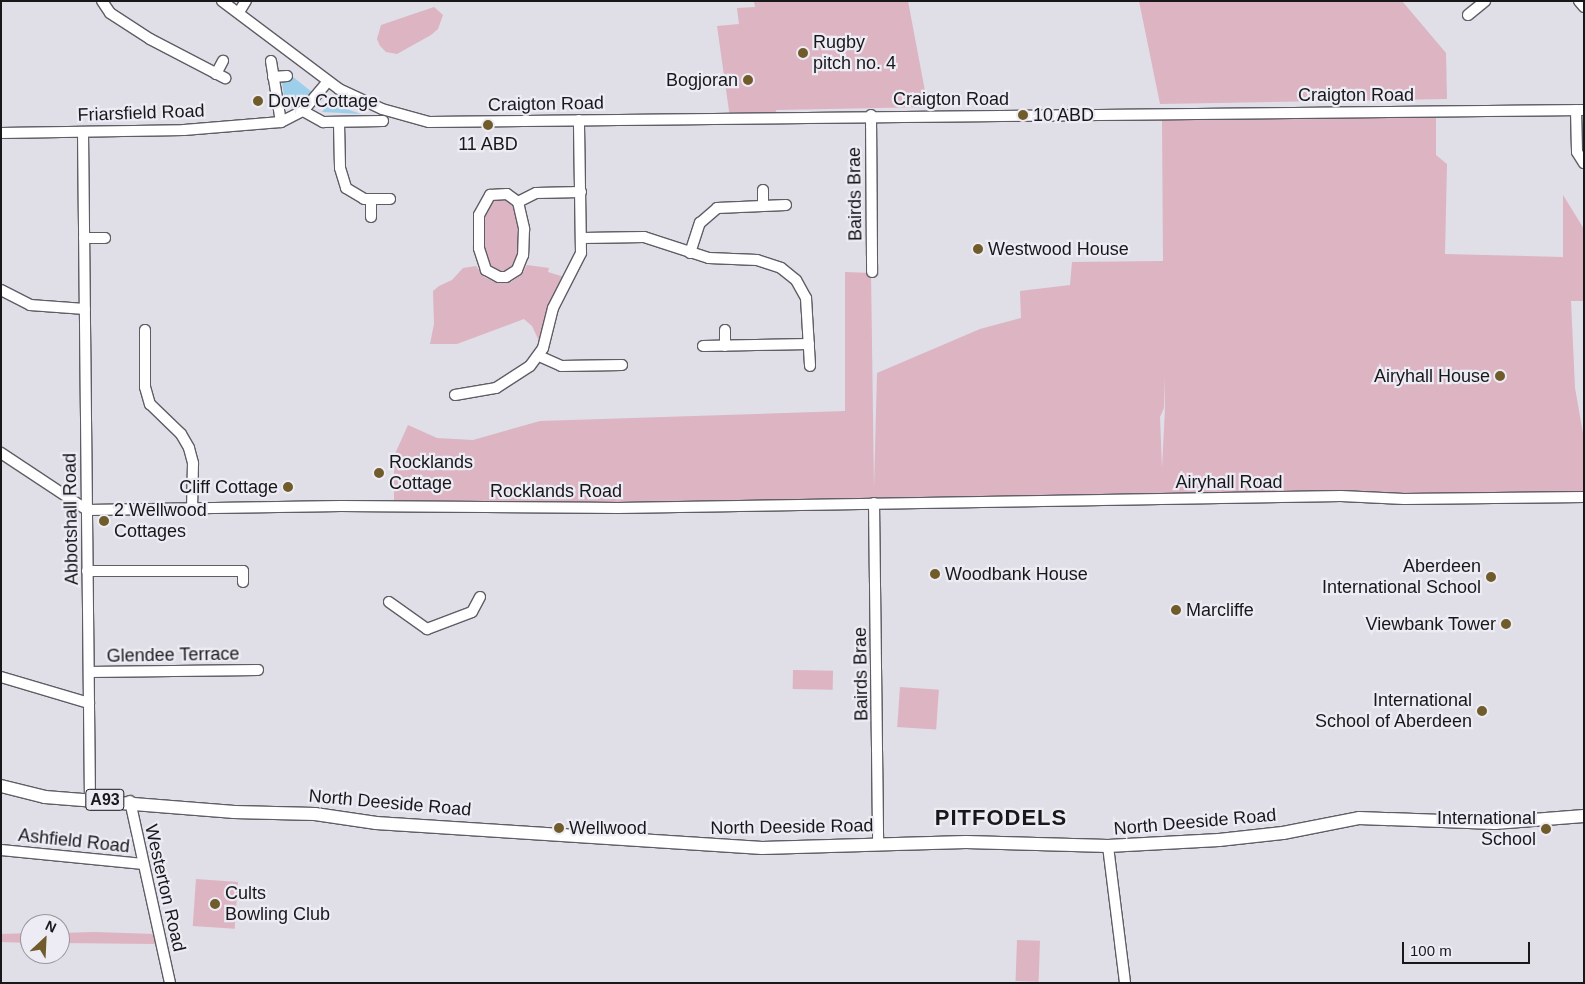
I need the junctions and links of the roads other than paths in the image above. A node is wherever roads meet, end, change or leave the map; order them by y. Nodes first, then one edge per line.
1 (102, 1) edge
2 (222, 1) edge
3 (246, 1) edge
4 (1486, 1) edge
5 (1579, 1) edge
6 (1584, 7) edge
7 (239, 12) junction
8 (1468, 15) dead end
9 (222, 61) dead end
10 (271, 61) dead end
11 (287, 76) dead end
12 (273, 77) junction
13 (327, 82) junction
14 (1580, 110) edge
15 (303, 111) junction
16 (871, 115) junction
17 (579, 120) junction
18 (384, 121) dead end
19 (281, 122) junction
20 (339, 123) junction
21 (83, 132) junction
22 (1, 133) edge
23 (1584, 163) edge
24 (763, 190) dead end
25 (581, 192) junction
26 (371, 199) junction
27 (390, 199) dead end
28 (518, 202) junction
29 (786, 205) dead end
30 (762, 206) junction
31 (370, 217) dead end
32 (84, 238) junction
33 (104, 238) dead end
34 (583, 238) junction
35 (690, 253) junction
36 (872, 272) dead end
37 (1, 290) edge
38 (85, 309) junction
39 (145, 330) dead end
40 (725, 330) dead end
41 (810, 344) junction
42 (703, 346) dead end
43 (726, 346) junction
44 (539, 356) junction
45 (622, 365) dead end
46 (810, 366) dead end
47 (455, 395) dead end
48 (1, 453) edge
49 (1584, 497) edge
50 (874, 503) junction
51 (192, 509) junction
52 (87, 510) junction
53 (87, 571) junction
54 (243, 582) dead end
55 (480, 597) dead end
56 (388, 602) dead end
57 (258, 670) dead end
58 (89, 672) junction
59 (1, 677) edge
60 (89, 703) junction
61 (1, 786) edge
62 (90, 800) junction
63 (130, 801) junction
64 (1584, 816) edge
65 (878, 844) junction
66 (1108, 846) junction
67 (1, 850) edge
68 (143, 864) junction
69 (170, 983) edge
70 (1125, 983) edge

1 - 9 street
2 - 7 street, Craigton Road
3 - 7 street
4 - 8 street
5 - 6 street
7 - 13 street, Craigton Road
10 - 12 street
11 - 12 street
12 - 19 street
13 - 15 street
13 - 17 street, Craigton Road
14 - 16 street, Craigton Road
14 - 23 street
15 - 19 street
15 - 20 street
16 - 17 street, Craigton Road
16 - 36 street, Bairds Brae
17 - 25 street
18 - 20 street
19 - 21 street, Friarsfield Road
20 - 26 street
21 - 22 street, Friarsfield Road
21 - 32 street, Abbotshall Road
24 - 30 street
25 - 28 street
25 - 34 street
26 - 27 street
26 - 31 street
28 - 28 street
29 - 30 street
30 - 35 street
32 - 33 street
32 - 38 street, Abbotshall Road
34 - 35 street
34 - 44 street
35 - 41 street
37 - 38 street
38 - 52 street, Abbotshall Road
39 - 51 street
40 - 43 street
41 - 43 street
41 - 46 street
42 - 43 street
44 - 45 street
44 - 47 street
48 - 52 street
49 - 50 street, Airyhall Road
50 - 51 street, Rocklands Road
50 - 65 street, Bairds Brae
51 - 52 street, Rocklands Road
52 - 53 street, Abbotshall Road
53 - 54 street
53 - 58 street, Abbotshall Road
55 - 56 street
57 - 58 street, Glendee Terrace
58 - 60 street, Abbotshall Road
59 - 60 street
60 - 62 street, Abbotshall Road
61 - 62 main road, North Deeside Road / A93
62 - 63 main road, North Deeside Road / A93
63 - 65 main road, North Deeside Road / A93
63 - 68 street, Westerton Road
64 - 66 main road, North Deeside Road / A93
65 - 66 main road, North Deeside Road / A93
66 - 70 street
67 - 68 street, Ashfield Road
68 - 69 street, Westerton Road

